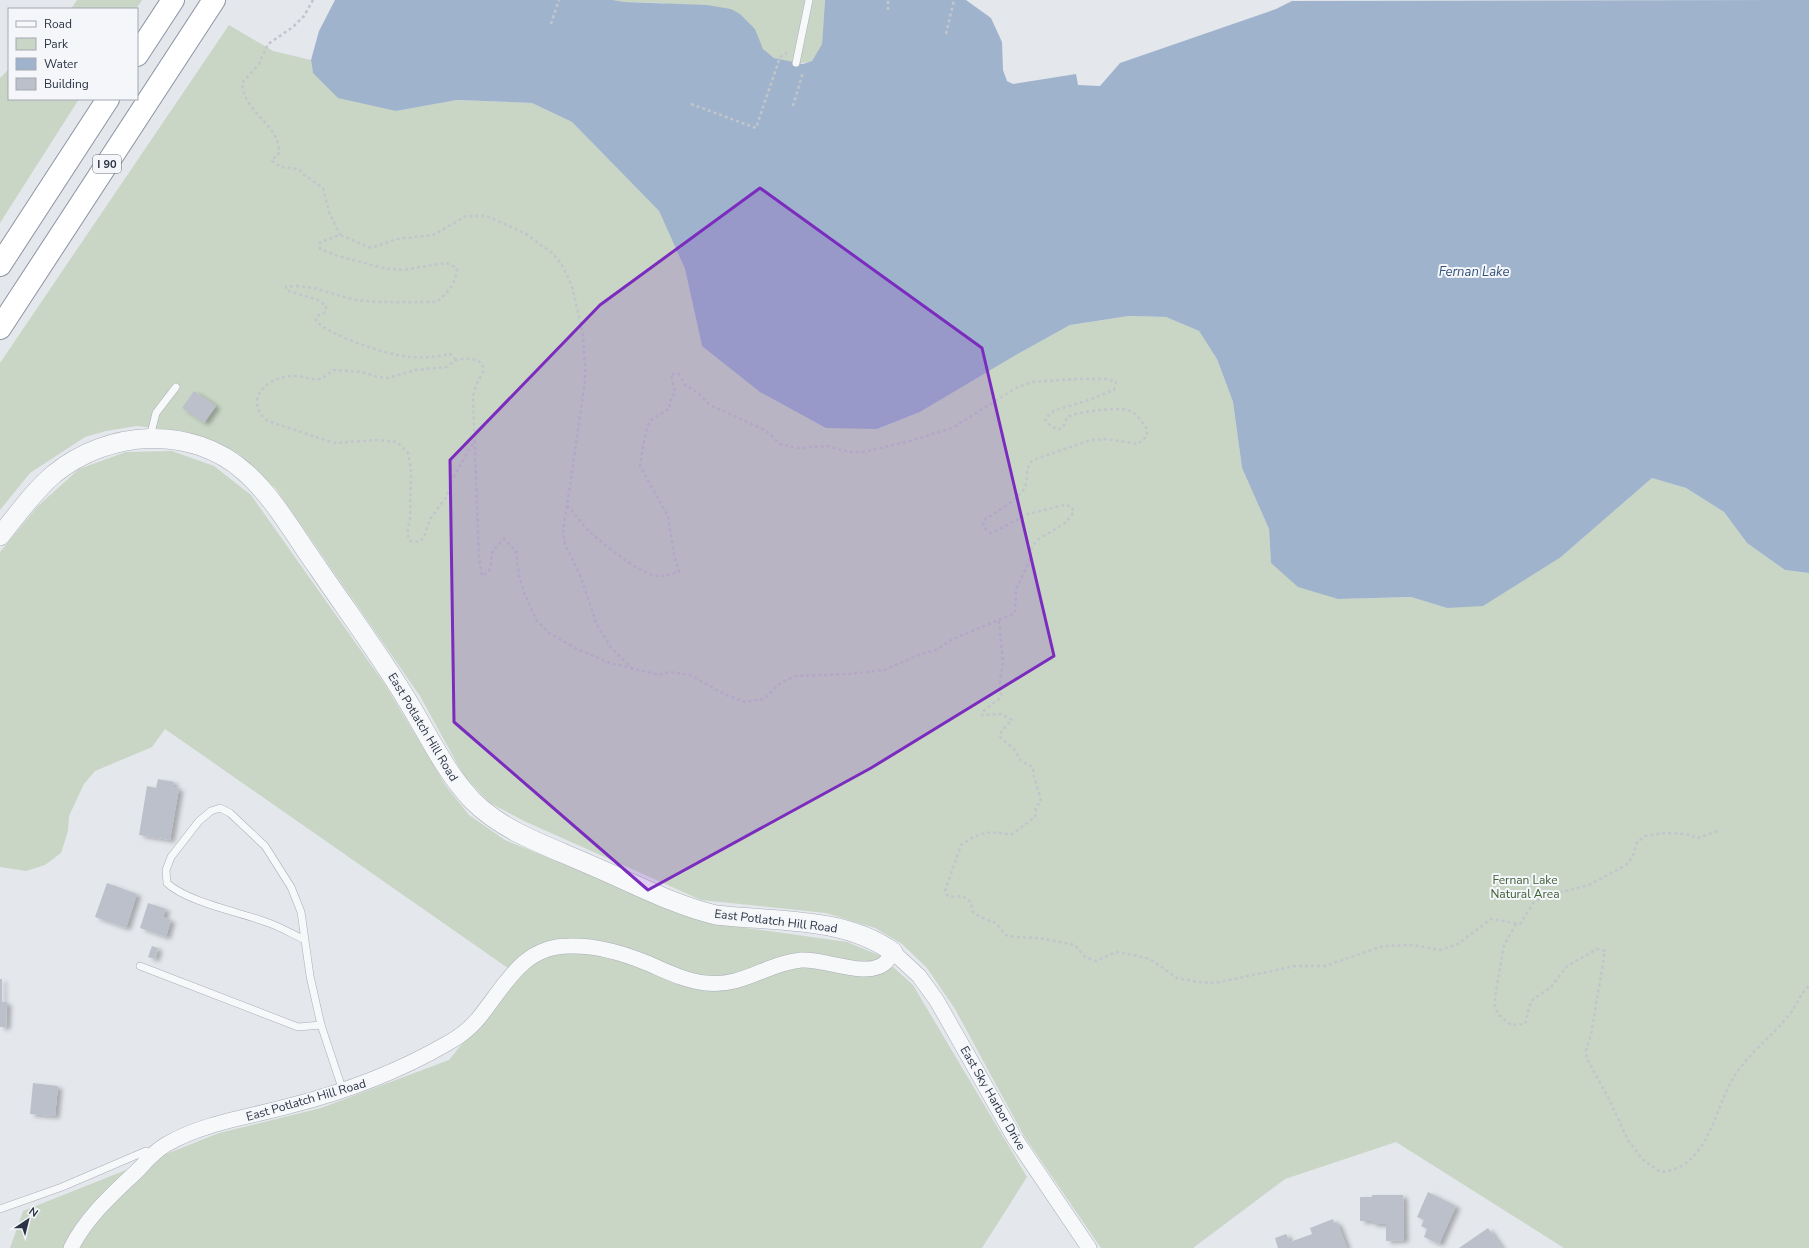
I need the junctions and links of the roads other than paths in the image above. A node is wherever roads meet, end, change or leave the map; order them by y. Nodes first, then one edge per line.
1 (173, 0) edge
2 (214, 0) edge
3 (809, 0) edge
4 (138, 53) edge
5 (796, 63) dead end
6 (107, 100) edge
7 (0, 265) edge
8 (0, 328) edge
9 (176, 387) dead end
10 (149, 438) junction
11 (0, 536) edge
12 (305, 940) junction
13 (893, 952) junction
14 (140, 966) dead end
15 (321, 1025) junction
16 (343, 1091) junction
17 (152, 1156) junction
18 (0, 1209) edge
19 (71, 1248) edge
20 (1089, 1248) edge

1 - 4 highway
2 - 8 highway, I 90
3 - 5 lane
6 - 7 highway, I 90
9 - 10 lane
10 - 11 street, East Potlatch Hill Road
10 - 13 street, East Potlatch Hill Road
12 - 12 lane
12 - 15 lane
13 - 16 street, East Potlatch Hill Road
13 - 20 street, East Sky Harbor Drive
14 - 15 lane
15 - 16 lane
16 - 17 street, East Potlatch Hill Road
17 - 18 lane
17 - 19 street, East Potlatch Hill Road

